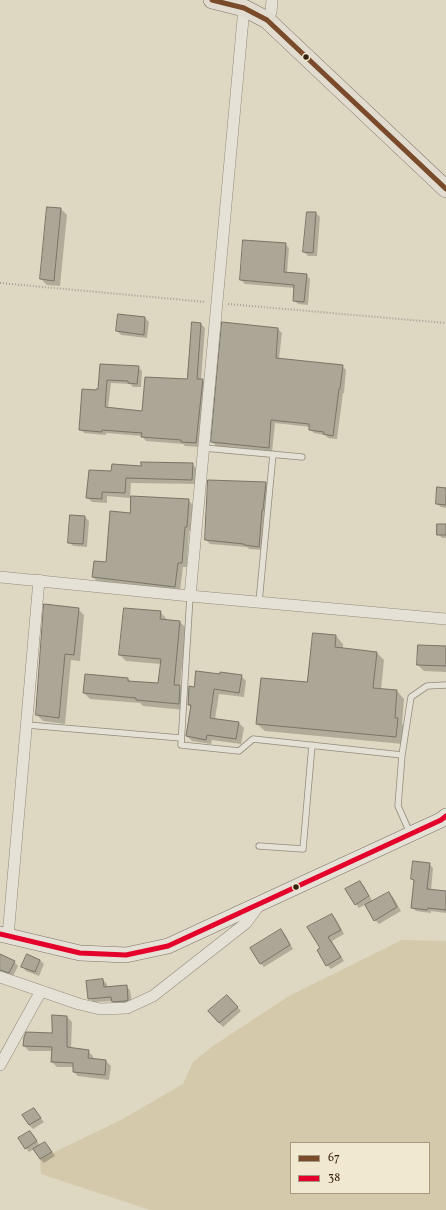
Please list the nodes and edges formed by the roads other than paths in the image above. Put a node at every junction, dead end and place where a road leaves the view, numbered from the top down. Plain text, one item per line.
1 (212, 0) edge
2 (272, 0) edge
3 (244, 8) junction
4 (267, 20) junction
5 (446, 189) edge
6 (204, 448) junction
7 (273, 454) junction
8 (302, 457) dead end
9 (0, 576) edge
10 (39, 580) junction
11 (190, 596) junction
12 (259, 602) junction
13 (446, 619) edge
14 (446, 686) edge
15 (27, 725) junction
16 (181, 738) junction
17 (312, 745) junction
18 (402, 755) junction
19 (446, 816) edge
20 (410, 834) junction
21 (259, 846) dead end
22 (261, 903) junction
23 (4, 935) edge
24 (0, 977) edge
25 (41, 991) junction
26 (0, 1065) edge

1 - 3 main road
2 - 4 street
3 - 4 main road
3 - 6 street
4 - 5 main road
6 - 7 lane
6 - 11 street
7 - 8 lane
7 - 12 lane
9 - 10 street
10 - 11 street
10 - 15 street
11 - 12 street
11 - 16 lane
12 - 13 street
14 - 18 lane
15 - 16 lane
15 - 23 street
16 - 17 lane
17 - 18 lane
17 - 21 lane
18 - 20 lane
19 - 20 street
20 - 22 street
22 - 23 street
22 - 25 street
24 - 25 street
25 - 26 street

